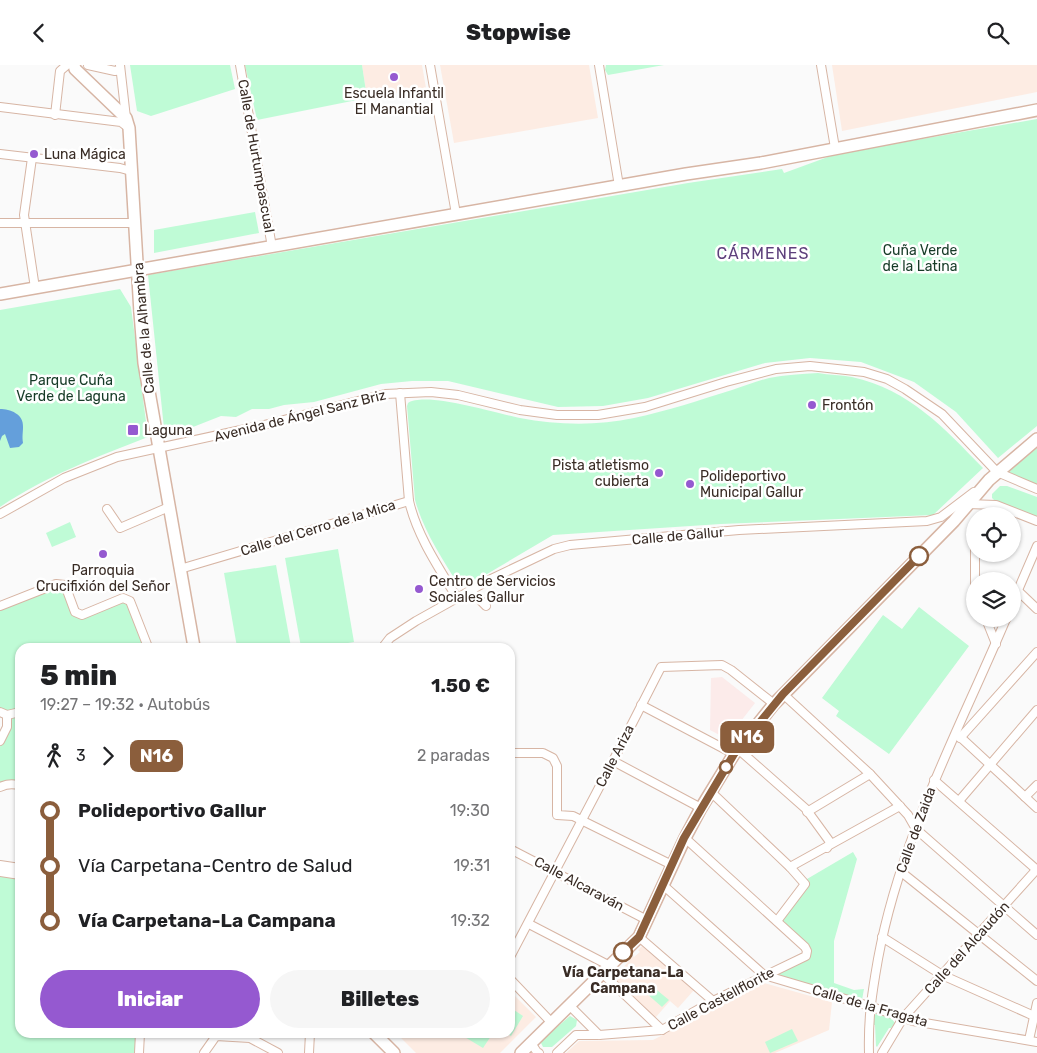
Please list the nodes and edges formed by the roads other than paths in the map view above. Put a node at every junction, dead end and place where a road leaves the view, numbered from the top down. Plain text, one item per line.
1 (67, 65) edge
2 (74, 65) edge
3 (88, 65) edge
4 (240, 65) edge
5 (430, 65) edge
6 (599, 65) edge
7 (821, 65) edge
8 (120, 68) edge
9 (0, 107) edge
10 (1037, 110) edge
11 (56, 115) junction
12 (127, 123) junction
13 (835, 148) junction
14 (0, 154) edge
15 (32, 157) junction
16 (131, 171) junction
17 (619, 186) junction
18 (456, 214) junction
19 (0, 223) edge
20 (24, 223) junction
21 (135, 223) junction
22 (272, 247) junction
23 (138, 270) junction
24 (35, 288) junction
25 (0, 294) edge
26 (400, 393) junction
27 (1037, 439) edge
28 (159, 447) junction
29 (993, 476) junction
30 (1037, 489) edge
31 (409, 501) junction
32 (968, 504) junction
33 (169, 507) junction
34 (107, 509) dead end
35 (0, 514) edge
36 (1037, 521) edge
37 (1037, 546) edge
38 (1033, 564) edge
39 (180, 569) junction
40 (1021, 586) edge
41 (471, 591) junction
42 (1021, 594) edge
43 (457, 599) junction
44 (0, 606) edge
45 (486, 606) dead end
46 (1037, 609) edge
47 (989, 627) edge
48 (1003, 627) edge
49 (146, 643) edge
50 (191, 643) edge
51 (386, 643) edge
52 (996, 643) junction
53 (1037, 652) edge
54 (783, 694) junction
55 (774, 704) junction
56 (640, 705) junction
57 (1037, 710) edge
58 (4, 713) edge
59 (958, 736) junction
60 (0, 741) edge
61 (736, 752) junction
62 (515, 753) edge
63 (613, 761) junction
64 (989, 764) junction
65 (870, 774) junction
66 (934, 780) junction
67 (15, 784) edge
68 (1037, 785) edge
69 (0, 787) edge
70 (711, 792) junction
71 (1025, 797) junction
72 (959, 801) junction
73 (900, 806) junction
74 (1037, 808) edge
75 (701, 809) junction
76 (808, 812) junction
77 (582, 820) junction
78 (916, 829) junction
79 (684, 838) junction
80 (827, 848) junction
81 (515, 852) edge
82 (0, 865) edge
83 (672, 865) junction
84 (15, 867) edge
85 (790, 867) junction
86 (1037, 869) edge
87 (900, 871) junction
88 (0, 872) edge
89 (554, 873) junction
90 (15, 874) edge
91 (663, 885) junction
92 (1004, 906) junction
93 (647, 920) junction
94 (776, 921) junction
95 (529, 924) junction
96 (978, 934) junction
97 (1037, 935) edge
98 (639, 937) junction
99 (882, 937) junction
100 (515, 948) edge
101 (606, 970) junction
102 (764, 975) junction
103 (942, 975) junction
104 (1037, 981) edge
105 (515, 984) edge
106 (713, 1001) junction
107 (1037, 1003) edge
108 (569, 1005) junction
109 (869, 1006) junction
110 (1034, 1016) junction
111 (904, 1018) junction
112 (584, 1020) junction
113 (551, 1022) junction
114 (662, 1030) junction
115 (576, 1035) junction
116 (599, 1035) junction
117 (140, 1038) edge
118 (215, 1038) edge
119 (250, 1038) edge
120 (310, 1038) edge
121 (379, 1038) edge
122 (1033, 1041) edge
123 (531, 1043) junction
124 (139, 1053) edge
125 (204, 1053) edge
126 (278, 1053) edge
127 (309, 1053) edge
128 (394, 1053) edge
129 (521, 1053) edge
130 (539, 1053) edge
131 (557, 1053) edge
132 (869, 1053) edge
133 (882, 1053) edge

1 - 11 street
2 - 12 street
3 - 8 street
4 - 22 street, Calle de Hurtumpascual
5 - 18 street
6 - 17 street
7 - 13 street
8 - 12 street, Calle de la Alhambra
9 - 11 street
10 - 13 street
11 - 12 street
12 - 16 street, Calle de la Alhambra
13 - 17 street
14 - 15 street
15 - 16 street
15 - 20 street
16 - 21 street, Calle de la Alhambra
17 - 18 street
18 - 22 street
19 - 20 street
20 - 21 street
20 - 24 street
21 - 23 street, Calle de la Alhambra
22 - 23 street
23 - 24 street
23 - 28 street, Calle de la Alhambra
24 - 25 street
26 - 28 street, Avenida de Ángel Sanz Briz
26 - 29 street, Avenida de Ángel Sanz Briz
26 - 31 street
27 - 29 street
28 - 33 street, Calle de la Alhambra
28 - 35 street, Avenida de Ángel Sanz Briz
29 - 30 street
29 - 32 street
29 - 41 street, Calle de Gallur
31 - 39 street, Calle del Cerro de la Mica
31 - 43 street, Calle del Cerro de la Mica
32 - 36 street
32 - 54 street
33 - 34 street
33 - 39 street, Calle de la Alhambra
37 - 38 street
38 - 40 street
39 - 50 street, Calle de la Alhambra
41 - 43 street, Calle de Gallur
41 - 45 street
42 - 46 street
43 - 51 street, Calle de Gallur
44 - 49 street
47 - 52 street
48 - 52 street, Calle de Zaida
52 - 59 street, Calle de Zaida
53 - 59 street
54 - 55 street
54 - 65 street
55 - 56 street, Calle Ariza
55 - 61 street
56 - 61 street
56 - 63 street, Calle Ariza
57 - 64 street
58 - 60 street
59 - 64 street
59 - 66 street, Calle de Zaida
61 - 70 street
61 - 76 street
62 - 77 street
63 - 75 street
63 - 77 street, Calle Ariza
64 - 71 street
64 - 72 street
65 - 73 street
65 - 76 street
66 - 72 street
66 - 78 street, Calle de Zaida
67 - 69 street
68 - 71 street
70 - 75 street
70 - 85 street
71 - 74 street
72 - 86 street
73 - 78 street
73 - 80 street
75 - 79 street
76 - 80 street
77 - 83 street
77 - 89 street, Calle Ariza
78 - 87 street, Calle de Zaida
78 - 92 street
79 - 83 street
79 - 94 street
80 - 85 street
81 - 89 street, Calle Alcaraván
82 - 84 street
83 - 91 street
85 - 94 street
86 - 92 street, Calle del Alcaudón
87 - 96 street
87 - 99 street, Calle de Zaida
88 - 90 street
89 - 93 street, Calle Alcaraván
89 - 95 street, Calle Ariza
91 - 93 street
91 - 102 street
92 - 96 street, Calle del Alcaudón
92 - 97 street
93 - 98 street
94 - 102 street, Calle Castellflorite
95 - 100 street, Calle Ariza
95 - 101 street
96 - 103 street, Calle del Alcaudón
96 - 104 street
98 - 101 street
98 - 106 street
99 - 103 street
99 - 109 street, Calle de Zaida
101 - 108 street
101 - 114 street
102 - 106 street, Calle Castellflorite
102 - 109 street, Calle de la Fragata
103 - 110 street
103 - 111 street, Calle del Alcaudón
105 - 113 street
106 - 114 street, Calle Castellflorite
107 - 110 street
108 - 112 street
108 - 113 street
109 - 111 street, Calle de la Fragata
109 - 132 street, Calle de Zaida
110 - 122 street
111 - 122 street, Calle de la Fragata
111 - 133 street, Calle del Alcaudón
112 - 115 street
112 - 116 street
113 - 123 street
114 - 116 street, Calle Castellflorite
115 - 116 street, Calle Castellflorite
115 - 131 street
117 - 124 street
118 - 125 street
119 - 126 street
120 - 127 street
121 - 128 street
123 - 129 street
123 - 130 street

